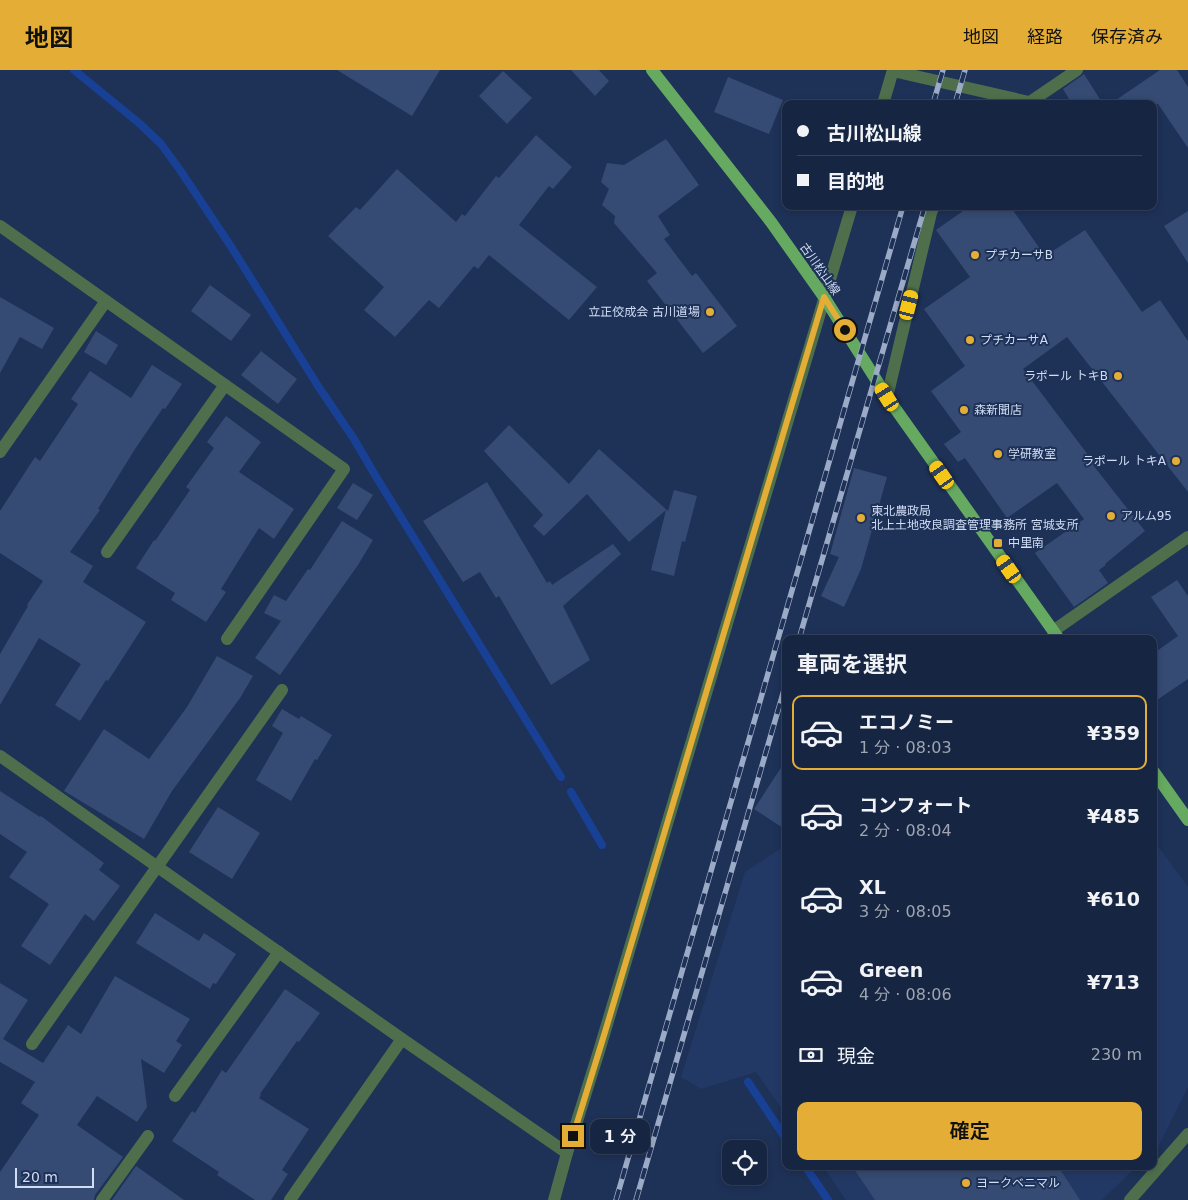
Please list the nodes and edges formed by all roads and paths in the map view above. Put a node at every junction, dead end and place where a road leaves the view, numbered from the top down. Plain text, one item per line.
1 (652, 70) edge
2 (893, 70) edge
3 (1077, 70) edge
4 (884, 100) edge
5 (1016, 100) edge
6 (1032, 100) edge
7 (851, 210) edge
8 (932, 210) edge
9 (0, 226) edge
10 (824, 297) junction
11 (106, 301) junction
12 (225, 385) junction
13 (887, 397) junction
14 (0, 452) edge
15 (1188, 536) edge
16 (107, 552) dead end
17 (1056, 635) edge
18 (227, 639) dead end
19 (282, 690) dead end
20 (0, 756) edge
21 (1157, 776) edge
22 (1188, 820) edge
23 (157, 867) junction
24 (278, 952) junction
25 (402, 1039) junction
26 (32, 1044) dead end
27 (175, 1096) dead end
28 (1188, 1134) edge
29 (148, 1136) dead end
30 (567, 1153) junction
31 (1157, 1169) edge
32 (1156, 1170) edge
33 (102, 1200) edge
34 (290, 1200) edge
35 (554, 1200) edge
36 (1130, 1200) edge

1 - 10 main road, 古川松山線
2 - 4 street
2 - 5 street
3 - 6 street
7 - 10 street
8 - 13 street
9 - 11 street
10 - 13 main road, 古川松山線
10 - 30 street
11 - 12 street
11 - 14 street
12 - 16 street
12 - 18 street
13 - 17 main road, 古川松山線
15 - 17 street
19 - 23 street
20 - 23 street
21 - 22 main road
23 - 24 street
23 - 26 street
24 - 25 street
24 - 27 street
25 - 30 street
25 - 34 street
28 - 31 street
29 - 33 street
30 - 35 street
32 - 36 street

